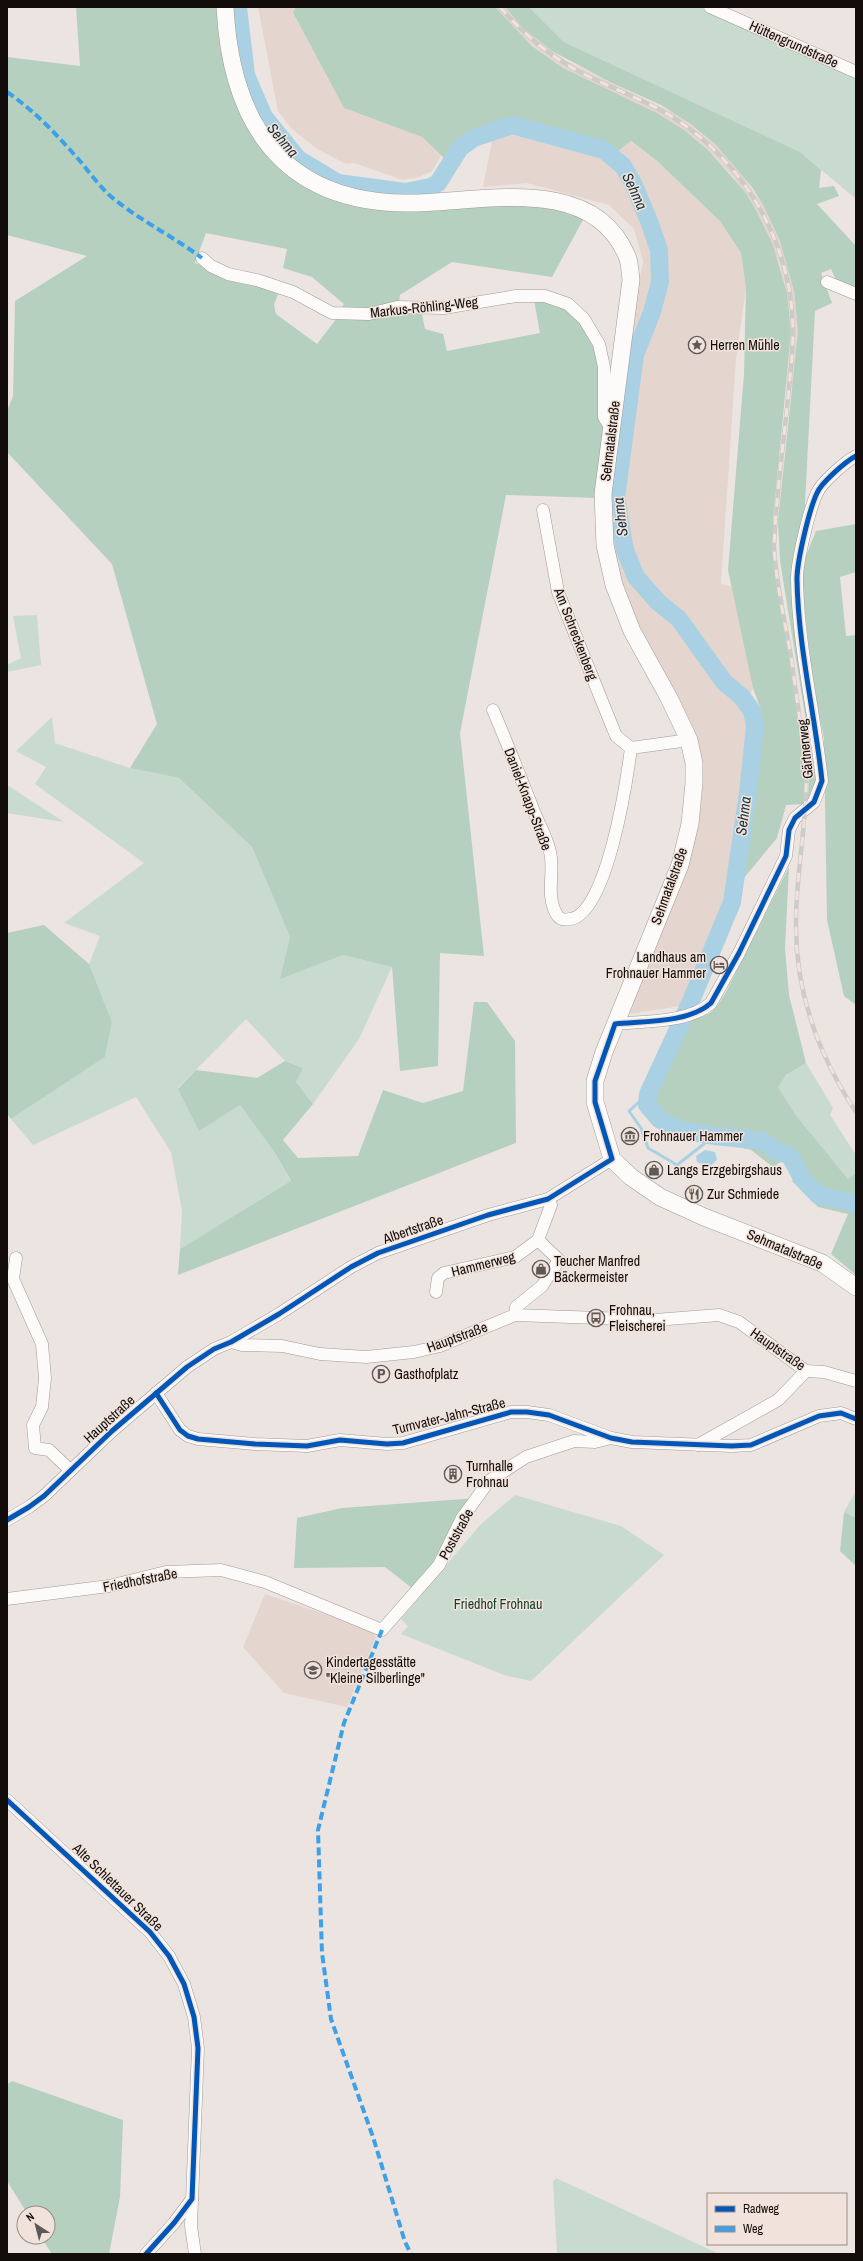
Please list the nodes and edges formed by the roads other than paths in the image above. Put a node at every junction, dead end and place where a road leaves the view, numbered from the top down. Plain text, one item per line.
1 (225, 7) edge
2 (710, 7) edge
3 (856, 72) edge
4 (202, 258) dead end
5 (827, 282) dead end
6 (856, 294) edge
7 (610, 427) junction
8 (856, 456) edge
9 (543, 510) dead end
10 (493, 710) dead end
11 (689, 740) junction
12 (631, 748) junction
13 (615, 1024) junction
14 (612, 1159) junction
15 (548, 1199) junction
16 (538, 1240) junction
17 (16, 1258) dead end
18 (856, 1287) edge
19 (436, 1292) dead end
20 (515, 1315) junction
21 (231, 1342) junction
22 (806, 1371) junction
23 (856, 1381) edge
24 (156, 1393) junction
25 (856, 1419) edge
26 (610, 1438) junction
27 (697, 1446) junction
28 (70, 1470) junction
29 (7, 1520) edge
30 (7, 1599) edge
31 (382, 1630) joint
32 (7, 1800) edge
33 (192, 2199) junction
34 (174, 2223) junction
35 (191, 2226) junction
36 (146, 2254) edge
37 (195, 2254) edge

1 - 7 main road, Sehmatalstraße
2 - 3 street, Hüttengrundstraße
4 - 7 street, Markus-Röhling-Weg
5 - 6 street
7 - 11 main road, Sehmatalstraße
8 - 13 street, Gärtnerweg
9 - 12 street, Am Schreckenberg
10 - 12 street, Daniel-Knapp-Straße
11 - 12 street
11 - 13 main road, Sehmatalstraße
13 - 14 main road, Sehmatalstraße
14 - 15 street, Albertstraße
14 - 18 main road, Sehmatalstraße
15 - 16 street
15 - 21 street, Albertstraße
16 - 19 street, Hammerweg
16 - 20 street
17 - 28 street
20 - 21 street, Hauptstraße
20 - 22 street, Hauptstraße
21 - 24 street, Hauptstraße
22 - 23 street, Hauptstraße
22 - 27 street
24 - 26 street, Turnvater-Jahn-Straße
24 - 28 street, Hauptstraße
25 - 27 street, Turnvater-Jahn-Straße
26 - 27 street, Turnvater-Jahn-Straße
26 - 31 street, Poststraße
28 - 29 street, Hauptstraße
30 - 31 street, Friedhofstraße
32 - 33 street, Alte Schlettauer Straße
33 - 34 street
33 - 35 street, Alte Schlettauer Straße
34 - 35 street
34 - 36 street
35 - 37 street, Alte Schlettauer Straße

